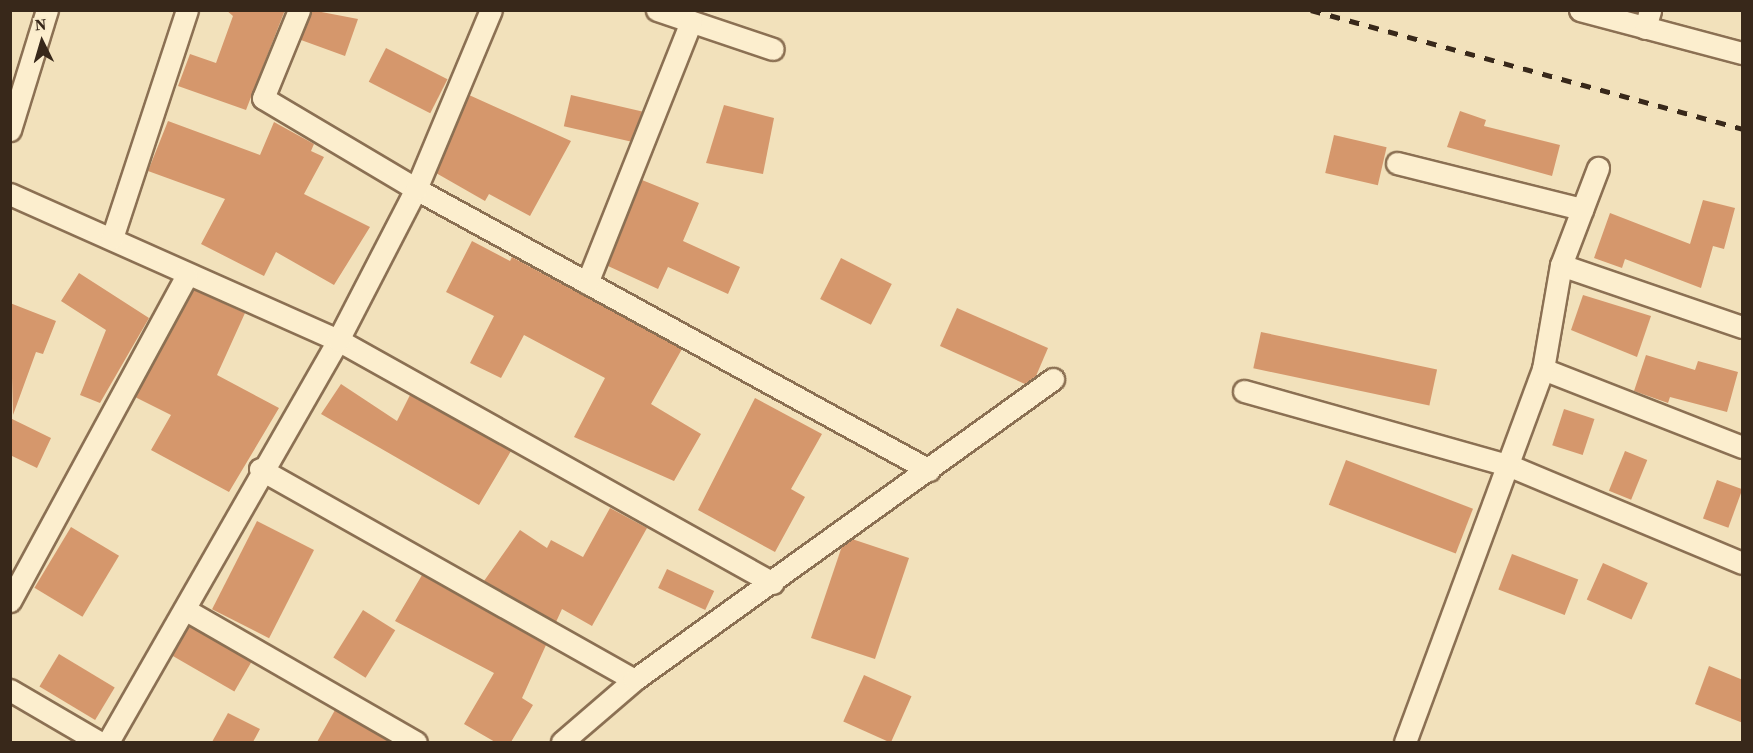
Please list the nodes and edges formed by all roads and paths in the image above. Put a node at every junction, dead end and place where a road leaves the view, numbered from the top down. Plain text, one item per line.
1 (47, 10) edge
2 (187, 10) edge
3 (299, 10) edge
4 (491, 10) edge
5 (657, 10) edge
6 (1580, 10) edge
7 (1648, 19) edge
8 (691, 22) junction
9 (773, 49) dead end
10 (1743, 53) edge
11 (10, 130) edge
12 (1397, 163) dead end
13 (1598, 168) dead end
14 (416, 189) junction
15 (10, 194) edge
16 (1582, 209) junction
17 (112, 238) junction
18 (1561, 265) junction
19 (186, 277) junction
20 (587, 283) junction
21 (1743, 327) edge
22 (338, 340) junction
23 (1543, 369) junction
24 (1053, 379) dead end
25 (1244, 391) dead end
26 (1743, 447) edge
27 (1508, 465) junction
28 (260, 469) junction
29 (929, 470) junction
30 (1743, 563) edge
31 (773, 583) junction
32 (10, 601) edge
33 (186, 610) junction
34 (634, 680) junction
35 (10, 690) edge
36 (99, 742) edge
37 (108, 742) edge
38 (416, 742) edge
39 (562, 742) edge
40 (1405, 742) edge

1 - 11 street
2 - 17 street
3 - 14 street
4 - 14 street
5 - 8 street
6 - 7 street
7 - 10 street
8 - 9 street
8 - 20 street
12 - 16 street
13 - 16 street
14 - 20 street
14 - 22 street
15 - 17 street
16 - 18 street
17 - 19 street
18 - 21 street
18 - 23 street
19 - 22 street
19 - 32 street
20 - 29 street
22 - 28 street
22 - 31 street
23 - 26 street
23 - 27 street
24 - 29 street
25 - 27 street
27 - 30 street
27 - 40 street
28 - 33 street
28 - 34 street
29 - 31 street
31 - 34 street
33 - 37 street
33 - 38 street
34 - 39 street
35 - 36 street

